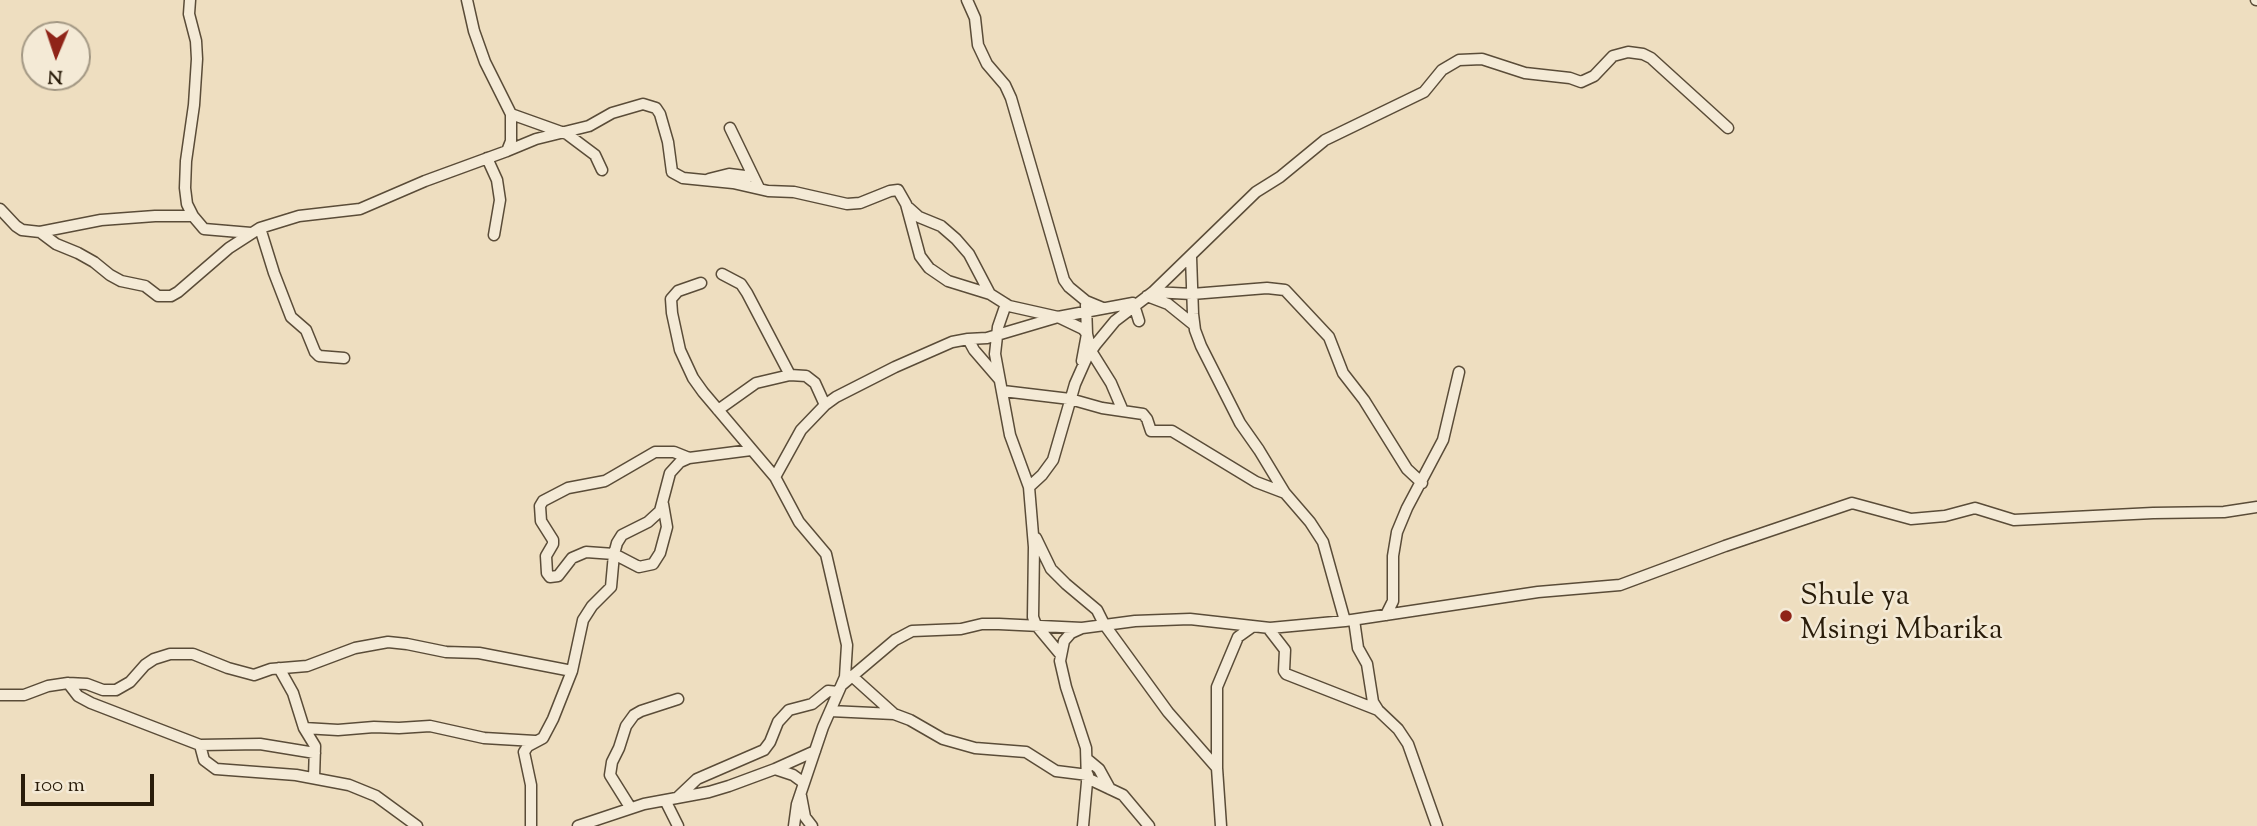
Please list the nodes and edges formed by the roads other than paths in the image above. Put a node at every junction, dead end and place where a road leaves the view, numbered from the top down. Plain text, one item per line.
1 (190, 0) edge
2 (467, 0) edge
3 (967, 0) edge
4 (511, 114) junction
5 (730, 128) dead end
6 (1728, 128) dead end
7 (562, 133) junction
8 (507, 151) junction
9 (487, 158) junction
10 (602, 170) dead end
11 (753, 177) junction
12 (705, 180) junction
13 (759, 188) junction
14 (906, 204) junction
15 (0, 209) edge
16 (193, 216) junction
17 (256, 231) junction
18 (40, 232) junction
19 (494, 235) dead end
20 (1191, 257) junction
21 (722, 274) dead end
22 (701, 283) dead end
23 (990, 294) junction
24 (1192, 294) junction
25 (1143, 299) junction
26 (1006, 304) junction
27 (1086, 306) junction
28 (1058, 317) junction
29 (1139, 321) dead end
30 (1194, 325) junction
31 (1087, 334) junction
32 (996, 335) junction
33 (968, 339) junction
34 (1091, 351) junction
35 (344, 358) dead end
36 (1082, 368) junction
37 (1459, 372) dead end
38 (790, 375) junction
39 (1000, 380) junction
40 (1007, 392) junction
41 (1070, 399) junction
42 (825, 405) junction
43 (718, 410) junction
44 (1124, 411) junction
45 (751, 450) junction
46 (689, 458) junction
47 (775, 477) junction
48 (1422, 483) junction
49 (1029, 487) junction
50 (1285, 493) junction
51 (663, 504) junction
52 (2257, 507) edge
53 (1033, 531) junction
54 (614, 554) junction
55 (1386, 615) junction
56 (1349, 621) junction
57 (1104, 624) junction
58 (1036, 625) junction
59 (1252, 627) junction
60 (1082, 628) junction
61 (1268, 628) junction
62 (1061, 655) junction
63 (279, 668) junction
64 (572, 671) junction
65 (853, 677) junction
66 (68, 683) junction
67 (840, 688) junction
68 (0, 695) edge
69 (678, 699) dead end
70 (1378, 710) junction
71 (830, 711) junction
72 (894, 713) junction
73 (304, 728) junction
74 (510, 740) junction
75 (539, 741) junction
76 (200, 745) junction
77 (815, 751) junction
78 (315, 752) junction
79 (524, 754) junction
80 (1087, 760) junction
81 (1217, 768) junction
82 (775, 769) junction
83 (1088, 776) junction
84 (314, 778) junction
85 (803, 788) junction
86 (1111, 789) junction
87 (678, 797) junction
88 (665, 800) junction
89 (630, 807) junction
90 (791, 824) edge
91 (417, 826) edge
92 (531, 826) edge
93 (578, 826) edge
94 (678, 826) edge
95 (812, 826) edge
96 (1083, 826) edge
97 (1149, 826) edge
98 (1221, 826) edge
99 (1437, 826) edge

1 - 16 street
2 - 4 street
3 - 27 street
4 - 7 street
4 - 8 street
5 - 11 street
6 - 20 street
7 - 8 street
7 - 10 street
7 - 12 street
8 - 9 street
9 - 17 street
9 - 19 street
11 - 12 street
11 - 13 street
12 - 13 street
13 - 14 street
14 - 23 street
14 - 23 street
15 - 18 street
16 - 17 street
16 - 18 street
17 - 18 street
17 - 35 street
20 - 24 street
20 - 25 street
21 - 38 street
22 - 43 street
23 - 26 street
24 - 25 street
24 - 30 street
24 - 48 street
25 - 27 street
25 - 29 street
25 - 30 street
25 - 34 street
26 - 28 street
26 - 32 street
27 - 28 street
27 - 31 street
28 - 31 street
28 - 32 street
30 - 50 street
31 - 34 street
31 - 36 street
32 - 33 street
32 - 39 street
33 - 39 street
33 - 42 street
34 - 36 street
34 - 44 street
36 - 41 street
37 - 48 street
38 - 42 street
38 - 43 street
39 - 40 street
40 - 41 street
40 - 49 street
41 - 44 street
41 - 49 street
42 - 47 street
43 - 45 street
44 - 50 street
45 - 46 street
45 - 47 street
46 - 51 street
46 - 54 street
47 - 67 street
48 - 55 street
49 - 53 street
50 - 56 street
51 - 54 street
51 - 54 street
52 - 55 street
53 - 57 street
53 - 58 street
54 - 64 street
55 - 56 street
56 - 61 street
56 - 70 street
57 - 59 street
57 - 60 street
57 - 81 street
58 - 60 street
58 - 62 street
58 - 65 street
59 - 61 street
59 - 81 street
60 - 62 street
61 - 70 street
62 - 80 street
63 - 64 street
63 - 66 street
63 - 73 street
64 - 75 street
65 - 67 street
65 - 72 street
66 - 68 street
66 - 76 street
67 - 71 street
67 - 87 street
69 - 89 street
70 - 99 street
71 - 72 street
71 - 77 street
72 - 83 street
73 - 74 street
73 - 78 street
74 - 75 street
74 - 79 street
75 - 79 street
76 - 78 street
76 - 84 street
77 - 82 street
77 - 85 street
78 - 84 street
79 - 92 street
80 - 83 street
80 - 86 street
81 - 98 street
82 - 85 street
82 - 87 street
83 - 86 street
83 - 96 street
84 - 91 street
85 - 90 street
85 - 95 street
86 - 97 street
87 - 88 street
88 - 89 street
88 - 94 street
89 - 93 street

